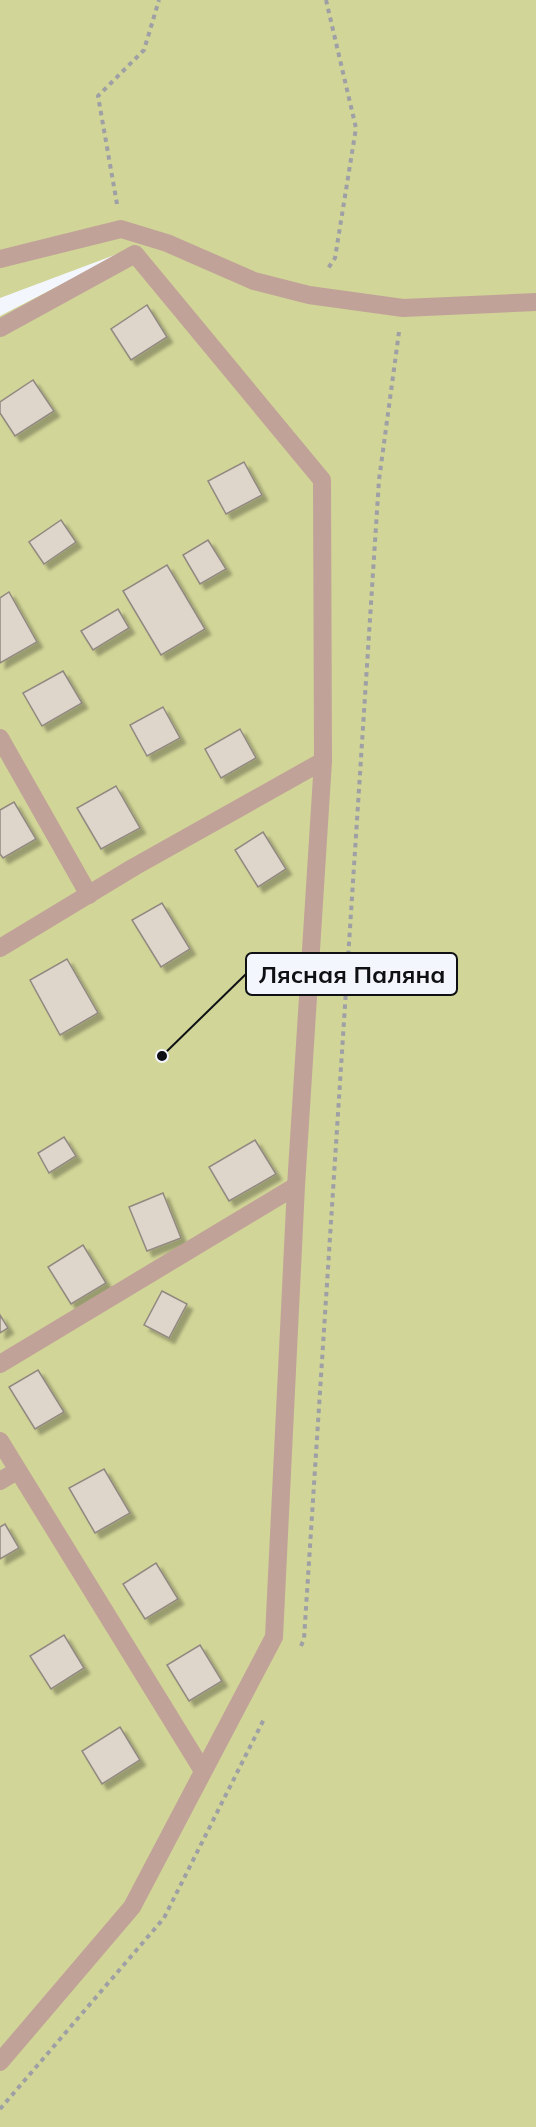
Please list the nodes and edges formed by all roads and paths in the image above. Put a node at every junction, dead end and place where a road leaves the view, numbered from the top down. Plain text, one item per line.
1 (159, 0) edge
2 (326, 0) edge
3 (121, 229) junction
4 (0, 259) edge
5 (309, 295) junction
6 (536, 302) edge
7 (0, 328) edge
8 (0, 738) edge
9 (323, 761) junction
10 (88, 895) junction
11 (0, 948) edge
12 (296, 1186) junction
13 (0, 1364) edge
14 (0, 1441) edge
15 (17, 1471) junction
16 (0, 1481) edge
17 (203, 1771) junction
18 (0, 2062) edge

1 - 3 path
2 - 5 path
3 - 4 street
3 - 5 street
5 - 6 street
7 - 9 street
8 - 10 street
9 - 10 street
9 - 12 street
10 - 11 street
12 - 13 street
12 - 17 street
14 - 15 street
15 - 16 street
15 - 17 street
17 - 18 street

